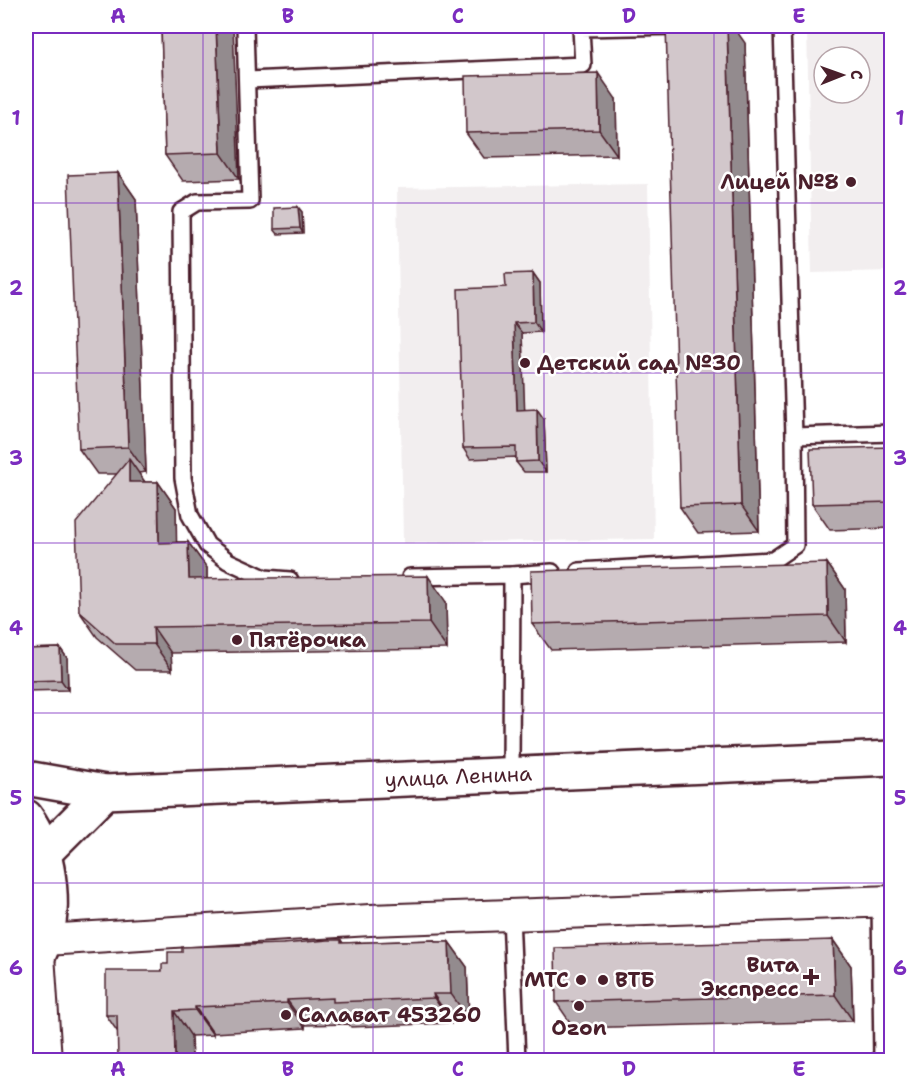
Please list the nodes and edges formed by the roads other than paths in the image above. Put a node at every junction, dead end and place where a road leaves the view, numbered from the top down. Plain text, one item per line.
1 (245, 26) edge
2 (696, 26) edge
3 (782, 26) edge
4 (248, 80) junction
5 (891, 433) edge
6 (794, 436) junction
7 (512, 575) junction
8 (397, 578) edge
9 (305, 580) edge
10 (891, 758) edge
11 (512, 773) junction
12 (26, 778) edge
13 (105, 792) junction
14 (26, 817) edge
15 (43, 854) junction
16 (886, 902) edge
17 (511, 915) junction
18 (37, 958) edge
19 (46, 1060) edge
20 (517, 1060) edge
21 (882, 1060) edge

1 - 4 lane
2 - 4 lane
3 - 6 lane
4 - 9 lane
5 - 6 lane
6 - 7 lane
7 - 8 lane
7 - 11 lane
10 - 11 street, улица Ленина
11 - 13 street, улица Ленина
12 - 13 street, улица Ленина
13 - 15 street
14 - 15 street
15 - 18 street
16 - 17 street
16 - 21 lane
17 - 18 street
17 - 20 lane
18 - 19 street

